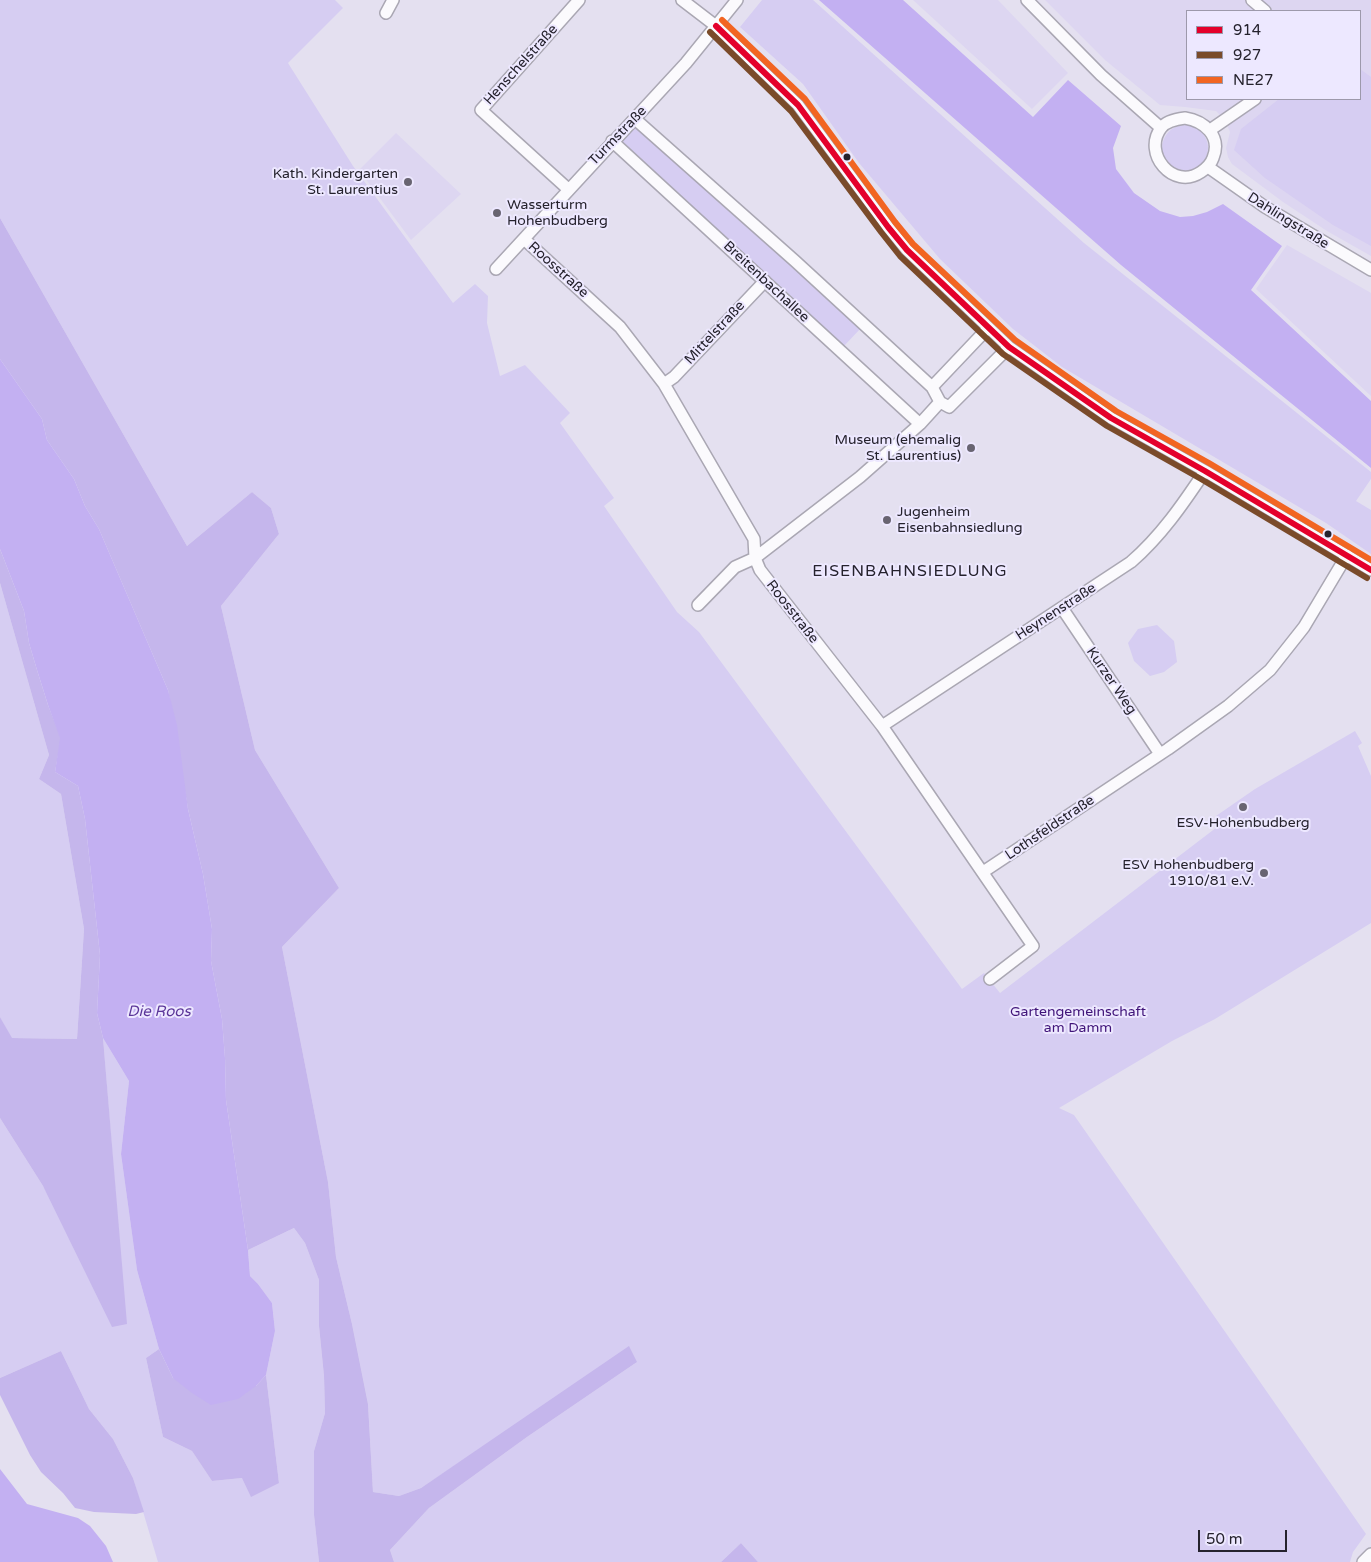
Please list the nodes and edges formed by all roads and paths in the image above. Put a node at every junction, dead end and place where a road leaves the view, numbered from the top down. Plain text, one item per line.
1 (393, 0) edge
2 (579, 0) edge
3 (682, 0) edge
4 (737, 0) edge
5 (1027, 0) edge
6 (1252, 0) edge
7 (1264, 10) edge
8 (386, 13) dead end
9 (716, 26) junction
10 (1254, 100) edge
11 (635, 119) junction
12 (1161, 128) junction
13 (1210, 130) junction
14 (612, 141) junction
15 (1208, 167) junction
16 (568, 189) junction
17 (524, 239) junction
18 (496, 269) dead end
19 (1371, 270) edge
20 (765, 281) junction
21 (988, 328) junction
22 (1009, 347) junction
23 (664, 384) junction
24 (932, 387) junction
25 (944, 404) junction
26 (920, 424) junction
27 (1206, 472) junction
28 (1347, 555) junction
29 (755, 558) junction
30 (1371, 570) edge
31 (698, 605) dead end
32 (1062, 608) junction
33 (882, 726) junction
34 (1160, 754) junction
35 (983, 872) junction
36 (990, 979) dead end
37 (1371, 1554) edge
38 (1363, 1562) edge

1 - 8 street
2 - 16 street, Henschelstraße
3 - 9 street
4 - 9 street, Turmstraße
5 - 12 street
6 - 7 street
9 - 11 street, Turmstraße
9 - 21 street
10 - 13 street
11 - 14 street, Turmstraße
11 - 24 street
12 - 13 street
12 - 15 street
13 - 15 street
14 - 16 street, Turmstraße
14 - 20 street, Breitenbachallee
15 - 19 street, Dahlingstraße
16 - 17 street, Turmstraße
17 - 18 street, Turmstraße
17 - 23 street, Roosstraße
20 - 23 street, Mittelstraße
20 - 26 street, Breitenbachallee
21 - 22 street
21 - 24 street
22 - 25 street
22 - 27 street
23 - 29 street, Roosstraße
24 - 25 street
25 - 26 street
26 - 29 street
27 - 28 street
27 - 32 street, Heynenstraße
28 - 30 street
28 - 34 street, Lothsfeldstraße
29 - 31 street
29 - 33 street, Roosstraße
32 - 33 street, Heynenstraße
32 - 34 street, Kurzer Weg
33 - 35 street, Roosstraße
34 - 35 street, Lothsfeldstraße
35 - 36 street, Roosstraße
37 - 38 street

